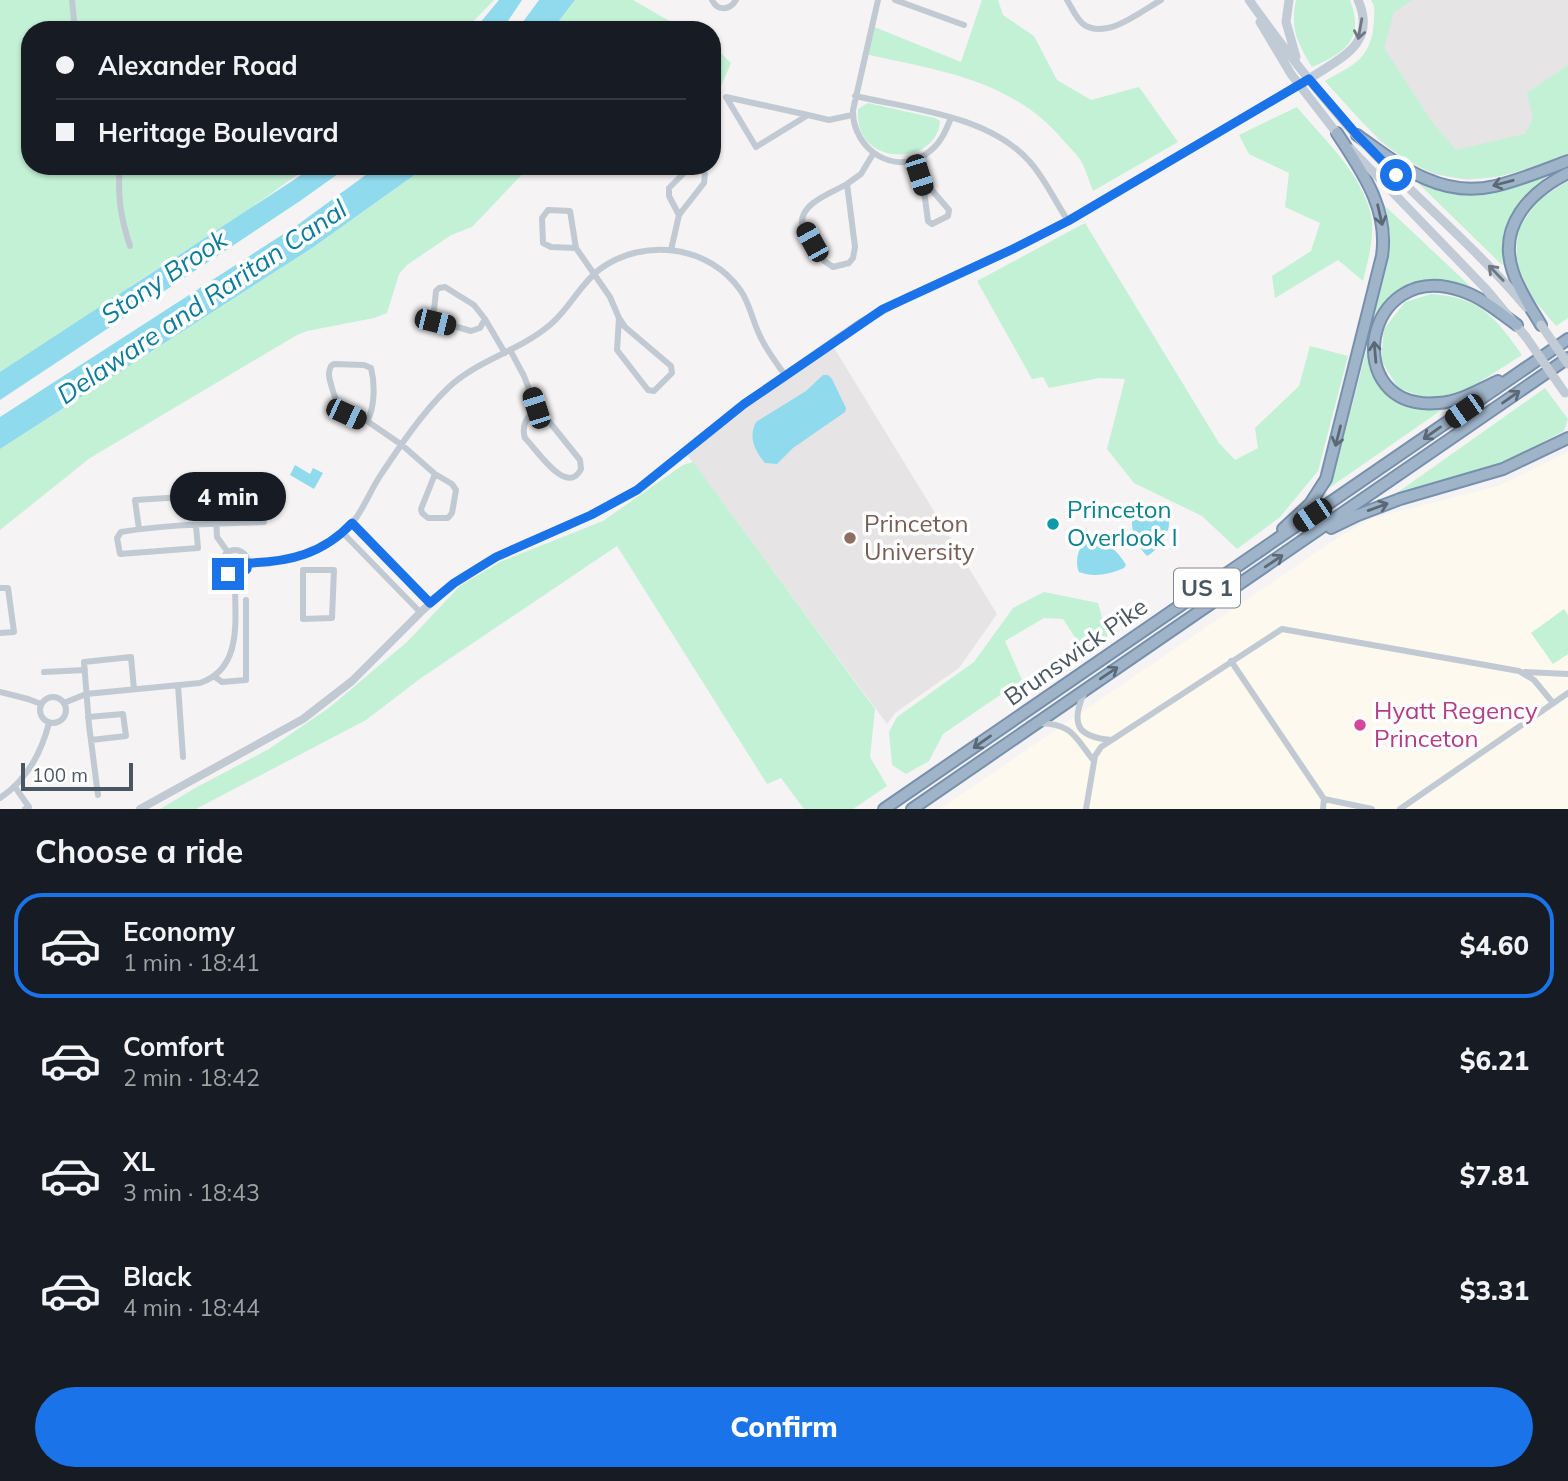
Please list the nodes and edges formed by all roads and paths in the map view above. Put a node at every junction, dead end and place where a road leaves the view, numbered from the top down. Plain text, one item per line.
1 (72, 0) edge
2 (712, 0) edge
3 (736, 0) edge
4 (878, 0) edge
5 (895, 0) edge
6 (1067, 0) edge
7 (1161, 0) edge
8 (1289, 0) edge
9 (1358, 0) edge
10 (1250, 1) edge
11 (74, 21) edge
12 (964, 25) dead end
13 (1299, 66) junction
14 (1309, 79) junction
15 (1299, 86) junction
16 (855, 96) junction
17 (808, 115) junction
18 (852, 115) junction
19 (951, 118) junction
20 (1336, 133) junction
21 (1357, 135) junction
22 (873, 154) junction
23 (914, 160) junction
24 (1568, 161) edge
25 (1568, 173) edge
26 (119, 175) edge
27 (683, 175) edge
28 (705, 175) edge
29 (919, 175) junction
30 (847, 184) junction
31 (679, 215) junction
32 (1068, 221) junction
33 (130, 246) dead end
34 (576, 248) junction
35 (671, 250) junction
36 (595, 273) junction
37 (485, 318) junction
38 (619, 318) junction
39 (1517, 325) junction
40 (1541, 325) junction
41 (1568, 339) edge
42 (507, 351) junction
43 (1568, 358) edge
44 (1568, 365) edge
45 (1529, 366) junction
46 (785, 375) junction
47 (1566, 396) edge
48 (536, 408) junction
49 (367, 421) junction
50 (1568, 438) edge
51 (402, 445) junction
52 (435, 474) junction
53 (264, 522) dead end
54 (352, 523) junction
55 (217, 524) junction
56 (197, 526) junction
57 (139, 529) junction
58 (343, 533) junction
59 (1294, 547) junction
60 (227, 551) junction
61 (299, 558) junction
62 (1248, 560) junction
63 (248, 563) junction
64 (303, 570) junction
65 (235, 576) junction
66 (0, 588) edge
67 (246, 600) dead end
68 (430, 603) junction
69 (420, 612) junction
70 (0, 633) edge
71 (1231, 661) junction
72 (85, 670) junction
73 (1519, 671) junction
74 (44, 672) dead end
75 (1568, 674) edge
76 (215, 677) junction
77 (178, 685) junction
78 (134, 689) junction
79 (1086, 689) junction
80 (0, 692) edge
81 (1568, 693) edge
82 (86, 694) junction
83 (64, 703) junction
84 (1553, 703) junction
85 (41, 705) junction
86 (88, 717) junction
87 (48, 723) junction
88 (1037, 723) junction
89 (91, 740) junction
90 (1111, 740) junction
91 (183, 757) dead end
92 (1094, 761) junction
93 (15, 787) junction
94 (98, 795) dead end
95 (0, 799) edge
96 (1324, 799) junction
97 (25, 809) edge
98 (140, 809) edge
99 (884, 809) edge
100 (912, 809) edge
101 (1086, 809) edge
102 (1322, 809) edge
103 (1372, 809) edge
104 (1400, 809) edge

1 - 11 street
2 - 3 street
4 - 16 street
5 - 12 street
6 - 7 street
8 - 13 main road
9 -> 14 main road
10 - 13 main road
10 - 15 main road
13 - 14 main road
14 - 15 street
14 - 21 main road
15 - 20 main road
15 - 32 street
16 - 18 street
16 - 19 street
17 - 17 street
17 - 18 street
18 - 22 street
19 - 23 street
19 - 32 street
20 - 39 main road
20 -> 62 highway
24 -> 21 highway
40 -> 21 main road
22 - 23 street
22 - 30 street
23 - 29 street
25 - 40 highway
26 - 33 street
27 - 31 street
28 - 31 street
29 - 29 street
30 - 30 street
31 - 35 street
32 - 46 street
34 - 34 street
34 - 36 street
35 - 36 street
35 - 46 street
36 - 38 street
36 - 42 street
37 - 37 street
37 - 42 street
38 - 38 street
45 -> 39 highway
39 - 47 main road, bridge
40 - 44 main road, bridge
41 - 45 highway, Brunswick Pike / US 1
42 - 48 street
42 - 51 street
59 -> 43 highway, Brunswick Pike / US 1
45 -> 62 highway, Brunswick Pike / US 1
46 - 68 street
48 - 48 street
49 - 49 street
49 - 51 street
59 -> 50 highway
51 - 52 street
51 - 54 street
52 - 52 street
53 - 55 street
54 - 58 street
54 - 68 street
55 - 56 street
55 - 57 street
55 - 60 street
56 - 57 street
56 - 57 street
58 - 61 street
58 - 69 street
79 -> 59 highway, Brunswick Pike / US 1
60 - 63 street
60 - 65 street
61 - 63 street
61 - 64 street
62 -> 99 highway, Brunswick Pike / US 1
63 - 65 street
64 - 64 street
65 - 76 street
66 - 70 street
67 - 76 street
68 - 69 street
69 - 98 street
71 - 73 street
71 - 90 street
71 - 96 street
72 - 74 street
72 - 78 street
72 - 82 street
73 - 75 street
73 - 84 street
76 - 77 street
77 - 78 street
77 - 91 street
78 - 82 street
79 - 88 highway, Brunswick Pike / US 1
79 - 90 street
80 - 85 street
81 - 84 street
82 - 83 street
82 - 86 street
83 - 85 street
83 - 87 street
84 - 104 street
85 - 87 street
86 - 89 street
86 - 89 street
87 - 93 street
88 - 92 street
88 - 100 highway, Brunswick Pike / US 1
89 - 94 street
90 - 92 street
92 - 101 street
93 - 95 street
93 - 97 street
96 - 102 street
96 - 103 street

